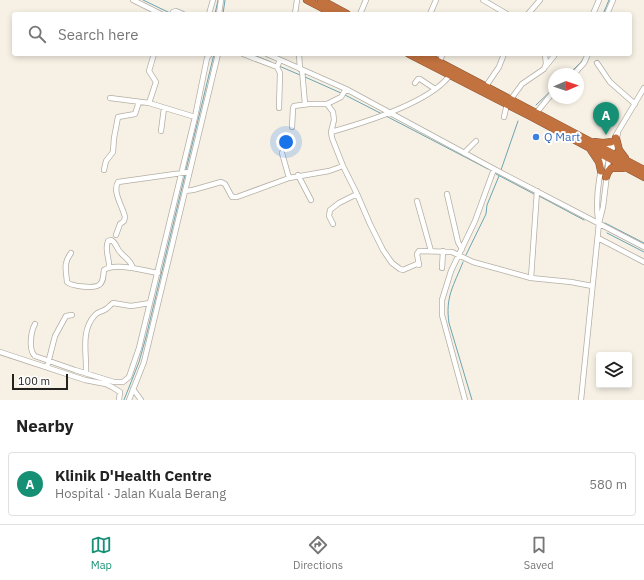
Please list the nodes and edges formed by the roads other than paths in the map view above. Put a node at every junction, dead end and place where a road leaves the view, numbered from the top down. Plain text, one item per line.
1 (133, 0) edge
2 (213, 0) edge
3 (222, 0) edge
4 (297, 0) edge
5 (307, 0) edge
6 (321, 0) edge
7 (366, 0) edge
8 (436, 0) edge
9 (482, 0) edge
10 (540, 0) edge
11 (599, 0) edge
12 (613, 0) edge
13 (496, 8) junction
14 (157, 12) edge
15 (210, 12) edge
16 (219, 12) edge
17 (296, 12) edge
18 (330, 12) edge
19 (343, 12) edge
20 (361, 12) edge
21 (431, 12) edge
22 (494, 12) edge
23 (503, 12) edge
24 (530, 12) edge
25 (594, 12) edge
26 (608, 12) edge
27 (153, 56) edge
28 (208, 56) edge
29 (218, 56) edge
30 (250, 56) edge
31 (269, 56) edge
32 (299, 56) edge
33 (414, 56) edge
34 (428, 56) edge
35 (442, 56) edge
36 (503, 56) edge
37 (544, 56) edge
38 (554, 56) dead end
39 (587, 56) edge
40 (439, 62) junction
41 (598, 63) dead end
42 (278, 64) junction
43 (546, 66) junction
44 (580, 68) edge
45 (302, 72) junction
46 (450, 75) junction
47 (416, 83) dead end
48 (486, 86) junction
49 (644, 88) edge
50 (435, 89) junction
51 (345, 90) junction
52 (110, 98) dead end
53 (548, 98) edge
54 (139, 102) junction
55 (509, 102) junction
56 (149, 104) junction
57 (305, 104) junction
58 (327, 104) junction
59 (635, 104) junction
60 (164, 108) junction
61 (280, 108) dead end
62 (537, 112) junction
63 (390, 113) junction
64 (504, 117) dead end
65 (195, 118) junction
66 (292, 127) dead end
67 (160, 130) dead end
68 (331, 132) junction
69 (615, 138) junction
70 (589, 140) junction
71 (476, 141) dead end
72 (590, 148) junction
73 (464, 153) junction
74 (282, 154) dead end
75 (607, 154) junction
76 (628, 165) junction
77 (343, 166) junction
78 (494, 169) junction
79 (104, 170) dead end
80 (644, 170) edge
81 (600, 171) junction
82 (189, 172) junction
83 (181, 173) junction
84 (298, 175) junction
85 (606, 177) junction
86 (644, 177) edge
87 (289, 178) junction
88 (185, 191) junction
89 (537, 191) junction
90 (357, 194) junction
91 (447, 194) dead end
92 (311, 200) dead end
93 (417, 201) dead end
94 (599, 223) junction
95 (334, 224) dead end
96 (116, 235) dead end
97 (598, 238) junction
98 (644, 247) edge
99 (462, 249) junction
100 (431, 251) junction
101 (443, 251) junction
102 (71, 253) dead end
103 (459, 254) junction
104 (644, 262) edge
105 (109, 268) junction
106 (133, 268) junction
107 (442, 268) dead end
108 (161, 272) junction
109 (531, 278) junction
110 (592, 286) junction
111 (150, 303) junction
112 (72, 315) dead end
113 (35, 324) dead end
114 (0, 352) edge
115 (48, 364) junction
116 (86, 374) junction
117 (113, 384) junction
118 (134, 389) junction
119 (121, 399) edge
120 (129, 400) edge
121 (142, 400) edge
122 (465, 400) edge
123 (581, 400) edge

1 - 14 street
2 - 15 street
3 - 16 street
4 - 17 street
5 - 18 highway
6 - 19 highway
7 - 20 street
8 - 21 street
9 - 13 street
10 - 24 street
11 - 25 street
12 - 26 street
13 - 22 street
13 - 23 street
27 - 56 street
28 - 65 street
29 - 82 street
30 - 42 street
31 - 42 street
32 - 45 street
33 - 46 highway
34 - 40 highway
35 - 40 street
36 - 48 street
37 - 43 street
38 - 43 street
39 - 44 street
40 - 48 highway
41 - 59 street
42 - 45 street
42 - 61 street
43 - 55 street
45 - 51 street
45 - 57 street
46 - 50 street
46 - 55 highway
47 - 50 street
48 - 55 highway
49 - 59 street
50 - 63 street
51 - 58 street
51 - 63 street
52 - 54 street
53 - 62 street
54 - 56 street
54 - 79 street
55 - 62 highway
55 - 64 street
55 - 72 highway
56 - 60 street
57 - 58 street
57 - 66 street
58 - 68 street
59 - 69 street
60 - 65 street
60 - 67 street
62 - 70 highway
63 - 68 street
63 - 73 street
65 - 83 street
68 - 77 street
69 - 70 highway
69 - 75 street
69 - 76 highway
70 - 75 highway
71 - 73 street
72 - 75 highway
72 - 81 highway
73 - 78 street
74 - 87 street
75 - 76 highway
75 - 81 street
75 - 85 street
76 - 80 highway
76 - 85 highway
76 - 86 highway
77 - 84 street
77 - 90 street
78 - 89 street
78 - 99 street
81 - 94 street
82 - 83 street
82 - 88 street
83 - 96 street
83 - 108 street
84 - 87 street
84 - 92 street
85 - 94 street
87 - 88 street
88 - 108 street
89 - 94 street
89 - 109 street
90 - 95 street
90 - 100 street
91 - 99 street
93 - 100 street
94 - 97 street
94 - 98 street
97 - 104 street
97 - 110 street
99 - 103 street
100 - 101 street
101 - 103 street
101 - 107 street
102 - 105 street
103 - 109 street
103 - 122 street
105 - 106 street
105 - 106 street
106 - 108 street
108 - 111 street
108 - 118 street
109 - 110 street
110 - 123 street
111 - 116 street
111 - 117 street
112 - 115 street
113 - 115 street
114 - 115 street
115 - 116 street
115 - 117 street
116 - 117 street
117 - 119 street
118 - 120 street
118 - 121 street

